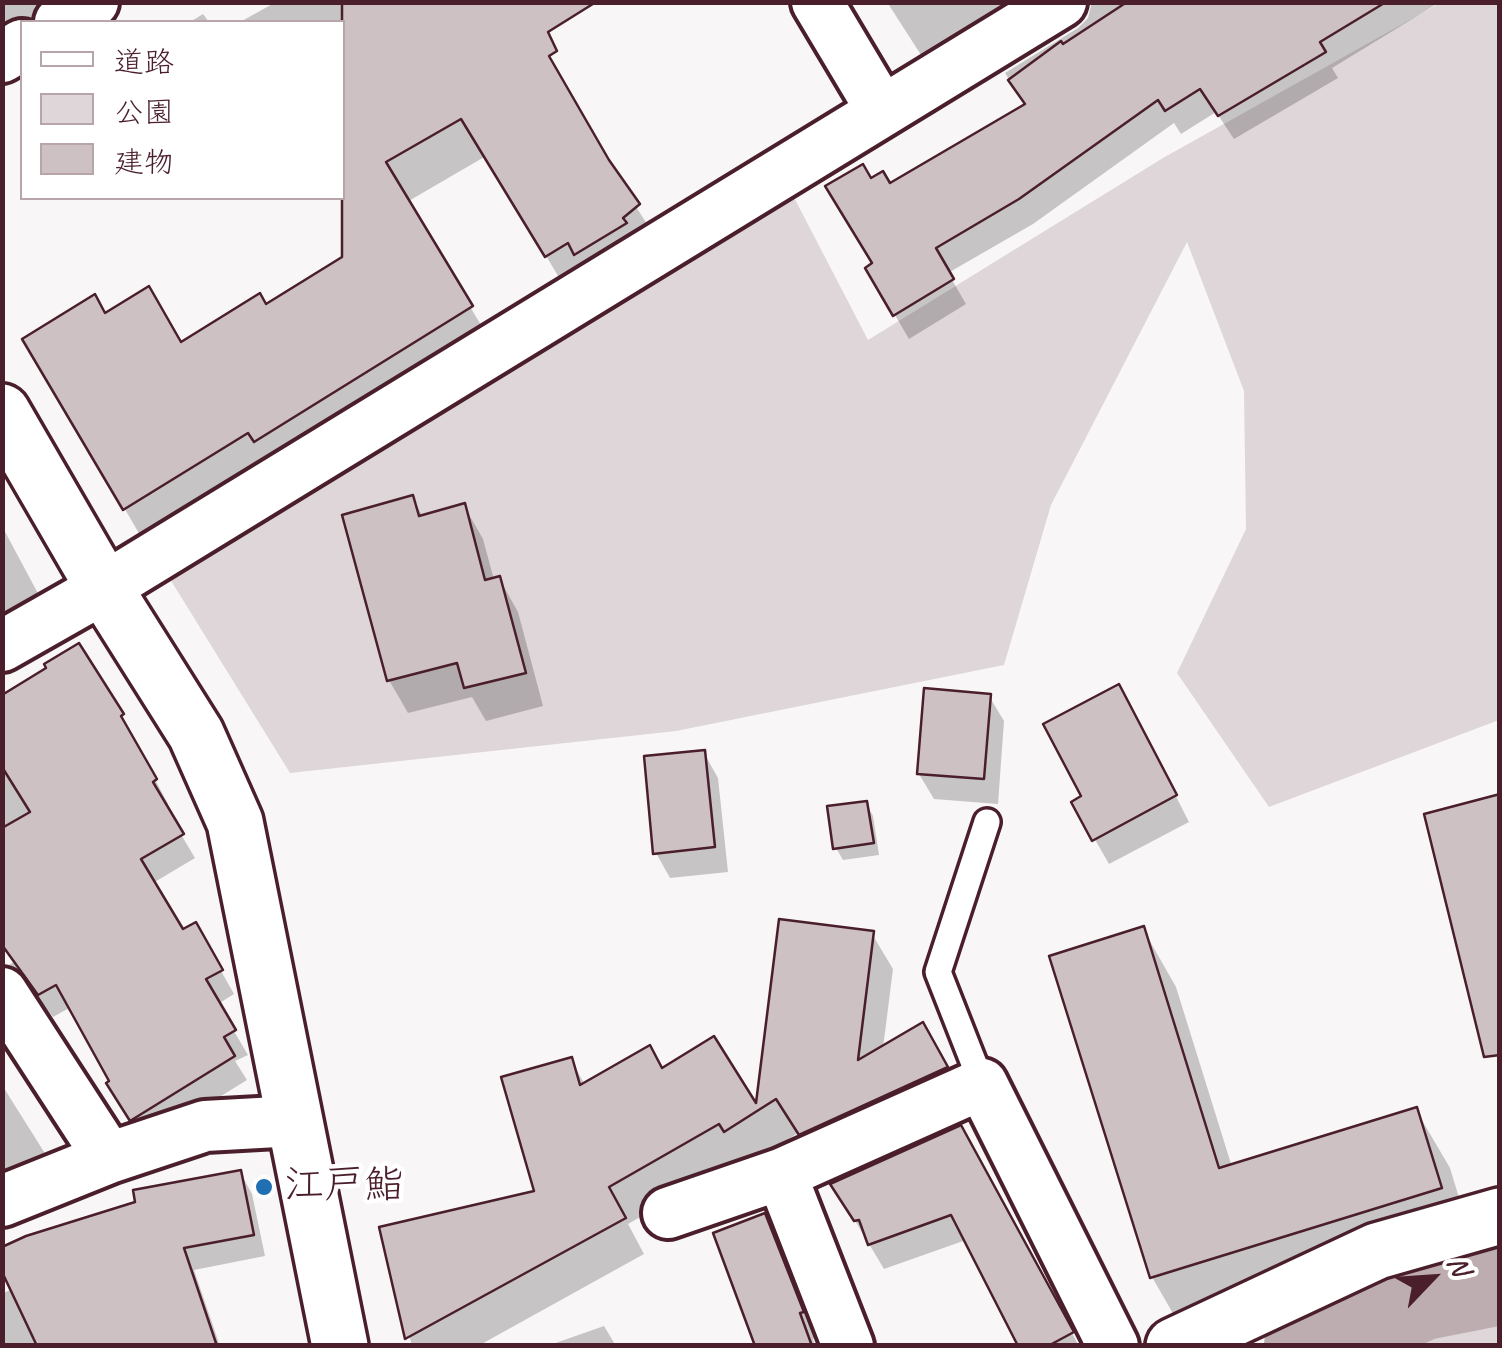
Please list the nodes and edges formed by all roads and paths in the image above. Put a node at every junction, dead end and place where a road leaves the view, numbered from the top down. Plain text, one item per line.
1 (93, 2) edge
2 (817, 2) edge
3 (1061, 2) edge
4 (63, 20) edge
5 (882, 111) junction
6 (2, 412) edge
7 (104, 588) junction
8 (2, 646) edge
9 (987, 822) dead end
10 (2, 993) edge
11 (982, 1084) junction
12 (295, 1121) junction
13 (109, 1158) junction
14 (781, 1174) junction
15 (2, 1201) edge
16 (668, 1213) dead end
17 (1500, 1216) edge
18 (340, 1346) edge
19 (848, 1346) edge
20 (1113, 1346) edge
21 (1174, 1346) edge

1 - 4 street
2 - 5 street
3 - 5 street
5 - 7 street
6 - 7 street
7 - 8 street
7 - 12 street
9 - 11 lane
10 - 13 street
11 - 14 street
11 - 20 street
12 - 13 street
12 - 18 street
13 - 15 street
14 - 16 street
14 - 19 street
17 - 21 street

